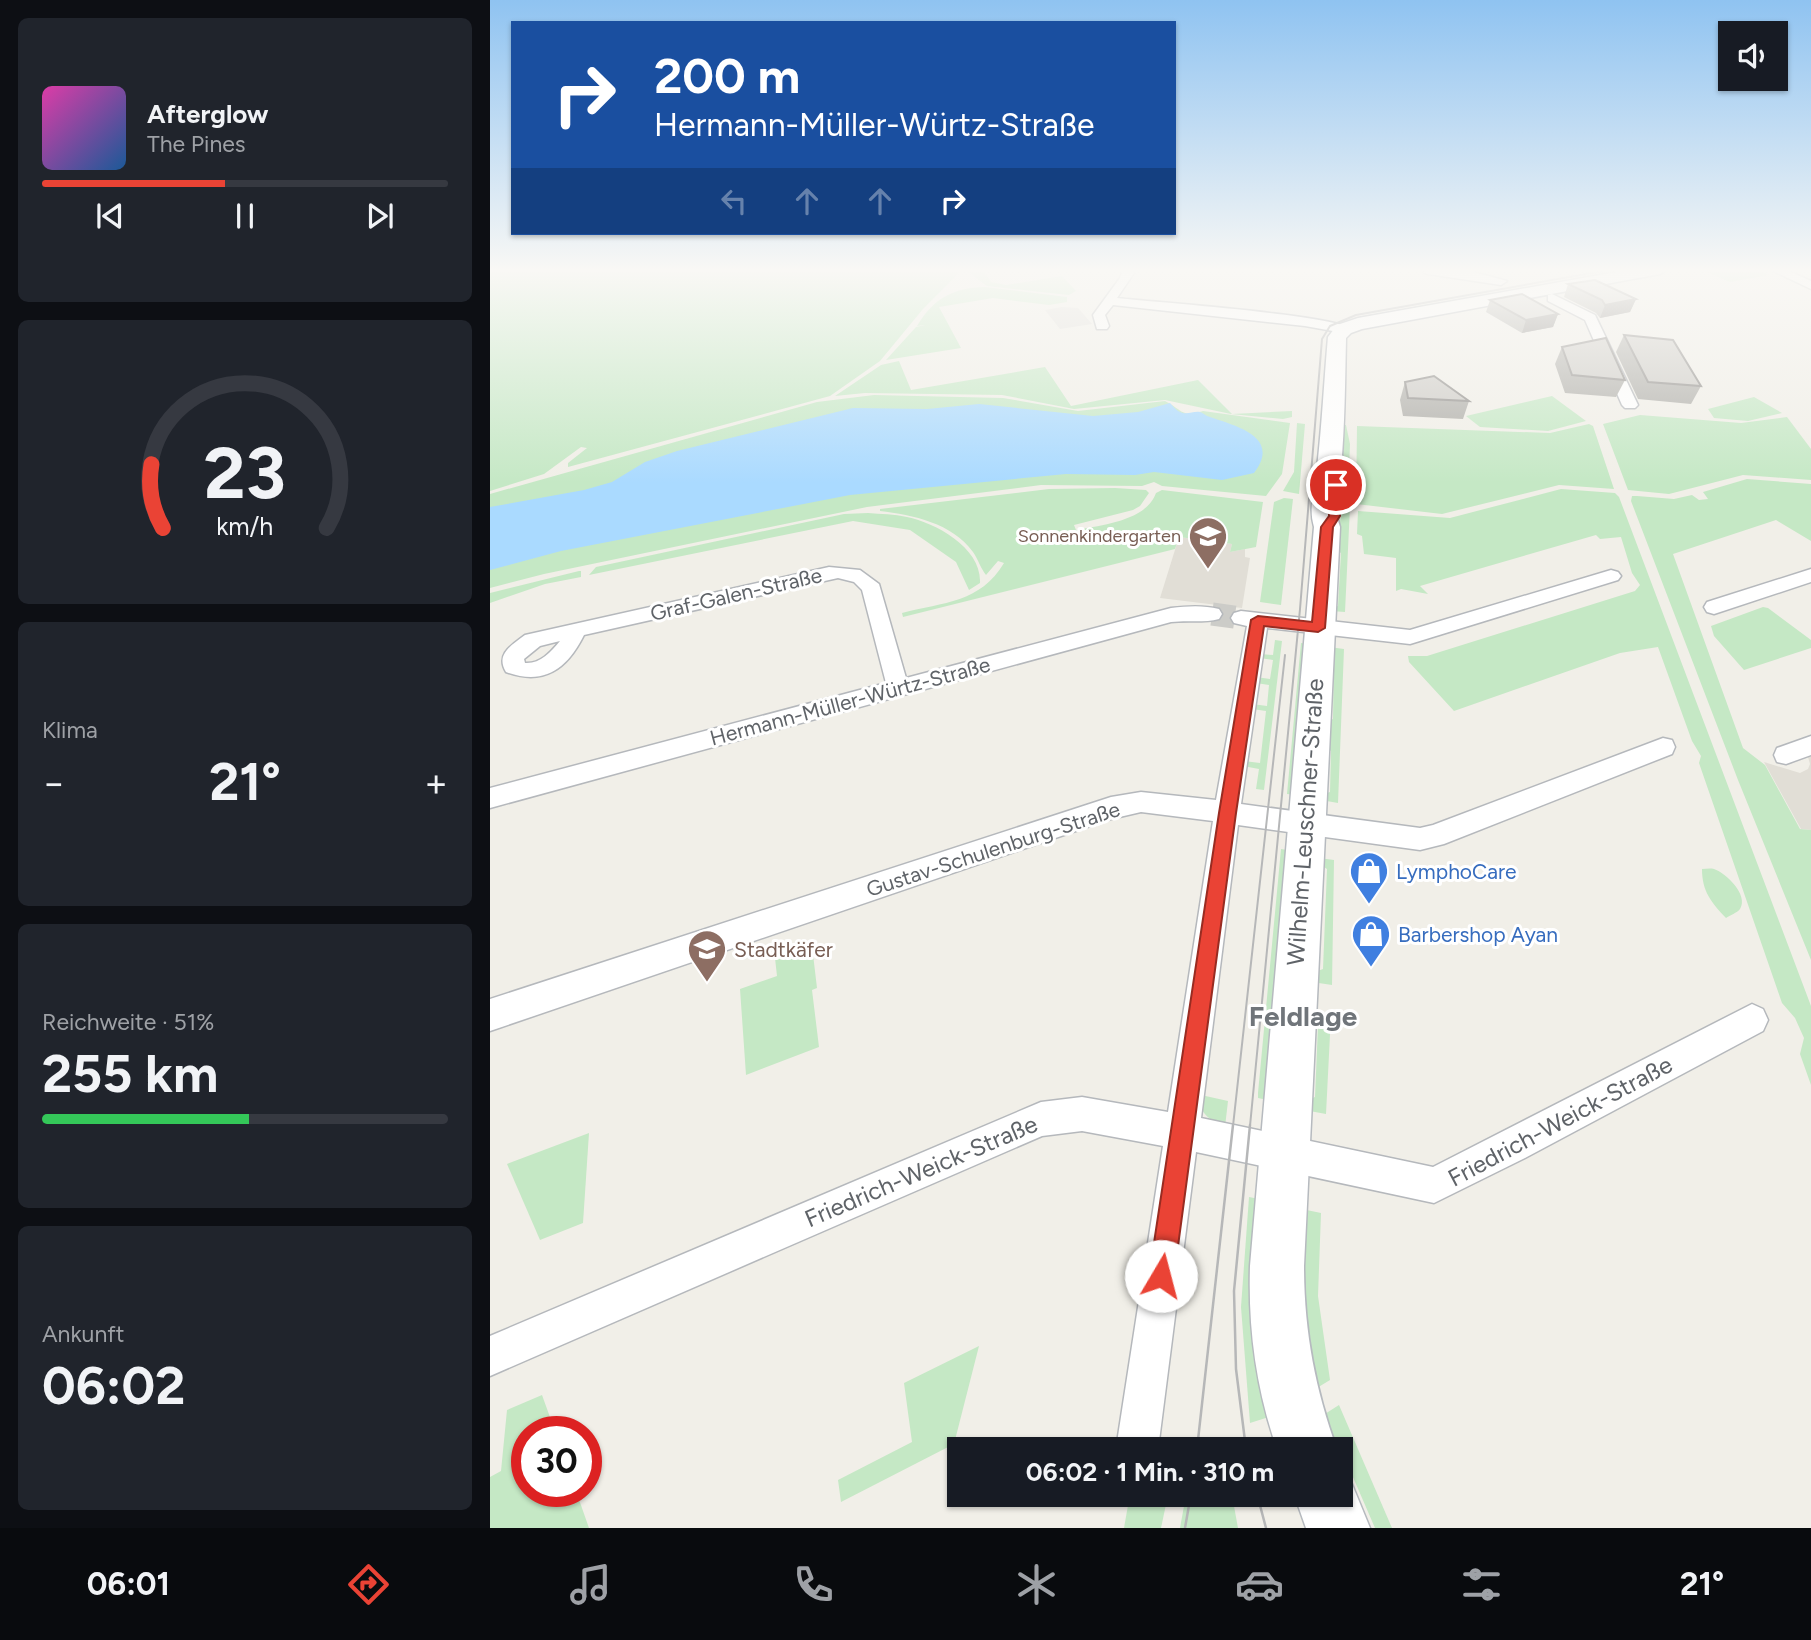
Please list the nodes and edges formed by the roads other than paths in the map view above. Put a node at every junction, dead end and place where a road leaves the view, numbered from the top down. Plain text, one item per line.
1 (1336, 340) edge
2 (1600, 340) edge
3 (1630, 405) dead end
4 (1811, 575) edge
5 (1611, 576) dead end
6 (1714, 607) dead end
7 (1212, 614) tunnel mouth
8 (1318, 628) junction
9 (576, 630) dead end
10 (898, 688) junction
11 (1811, 745) edge
12 (1663, 747) dead end
13 (1786, 755) dead end
14 (490, 798) edge
15 (1227, 813) junction
16 (1306, 824) junction
17 (490, 1015) edge
18 (1752, 1020) dead end
19 (1184, 1132) junction
20 (1283, 1152) junction
21 (490, 1356) edge
22 (1140, 1437) edge
23 (1303, 1437) edge
24 (1330, 1507) edge
25 (1338, 1528) edge

1 - 8 street, Wilhelm-Leuschner-Straße
2 - 3 street
4 - 6 street
5 - 8 street
7 - 10 street, Hermann-Müller-Würtz-Straße
8 - 15 street
8 - 16 street, Wilhelm-Leuschner-Straße
9 - 10 street, Graf-Galen-Straße
10 - 14 street, Hermann-Müller-Würtz-Straße
11 - 13 street
12 - 16 street, Gustav-Schulenburg-Straße
15 - 16 street, Gustav-Schulenburg-Straße
15 - 17 street, Gustav-Schulenburg-Straße
15 - 19 street
16 - 20 street, Wilhelm-Leuschner-Straße
18 - 20 street, Friedrich-Weick-Straße
19 - 20 street, Friedrich-Weick-Straße
19 - 21 street, Friedrich-Weick-Straße
19 - 22 street
20 - 23 street, Wilhelm-Leuschner-Straße
24 - 25 street

